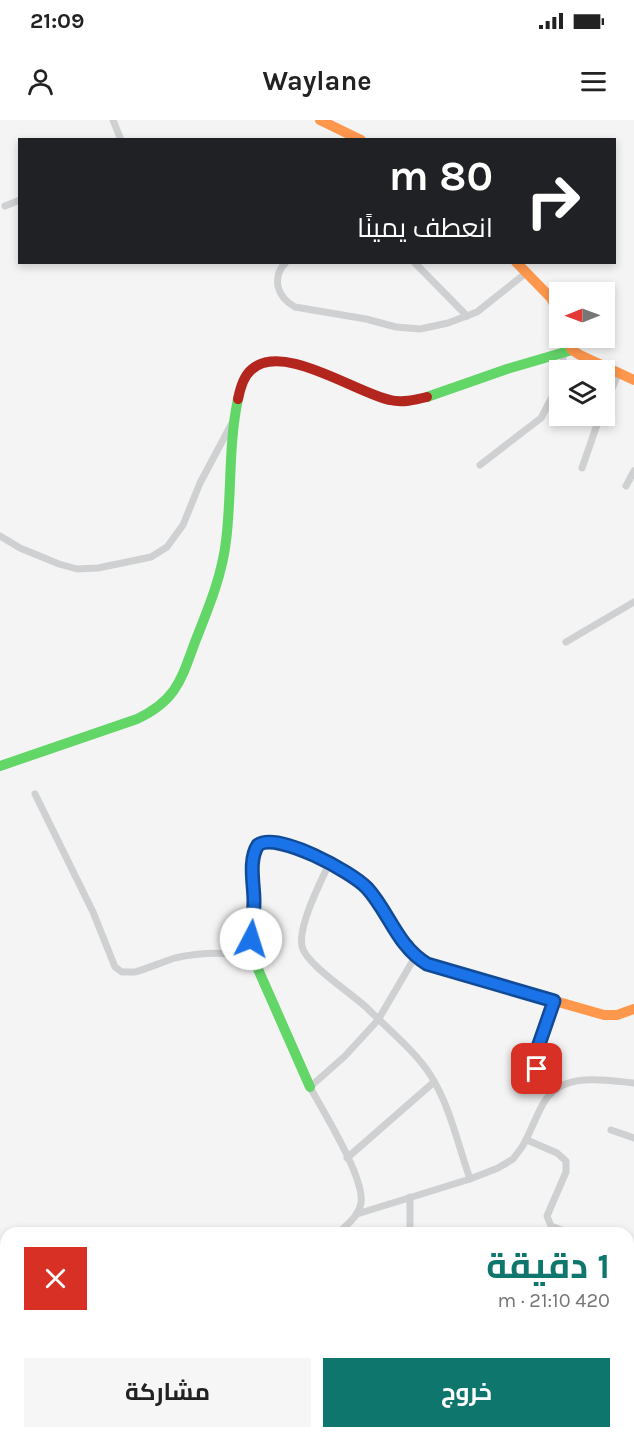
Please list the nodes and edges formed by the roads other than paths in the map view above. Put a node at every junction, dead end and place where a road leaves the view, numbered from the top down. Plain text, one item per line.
1 (113, 120) edge
2 (320, 120) edge
3 (120, 138) edge
4 (358, 138) edge
5 (18, 201) edge
6 (6, 206) dead end
7 (285, 264) edge
8 (416, 264) edge
9 (522, 267) edge
10 (549, 296) edge
11 (468, 316) junction
12 (568, 348) edge
13 (568, 351) junction
14 (566, 360) edge
15 (619, 372) junction
16 (634, 380) edge
17 (615, 381) edge
18 (549, 403) edge
19 (234, 421) junction
20 (597, 426) edge
21 (480, 465) dead end
22 (582, 468) dead end
23 (634, 471) edge
24 (626, 486) dead end
25 (0, 536) edge
26 (634, 602) edge
27 (566, 642) dead end
28 (0, 766) edge
29 (35, 794) dead end
30 (329, 864) junction
31 (251, 956) junction
32 (415, 957) junction
33 (554, 1001) junction
34 (634, 1009) edge
35 (378, 1020) junction
36 (434, 1082) junction
37 (634, 1083) edge
38 (310, 1087) junction
39 (557, 1089) junction
40 (611, 1130) dead end
41 (634, 1138) edge
42 (527, 1140) junction
43 (347, 1158) junction
44 (470, 1179) junction
45 (410, 1197) junction
46 (357, 1214) junction
47 (345, 1227) edge
48 (410, 1227) edge
49 (554, 1227) edge

1 - 3 street
2 - 4 street
5 - 6 street
7 - 11 street
8 - 11 street
9 - 10 street
9 - 11 street
12 - 13 street
13 - 14 street
13 - 15 street
13 - 19 street
15 - 16 street
15 - 17 street
18 - 21 street
19 - 25 street
19 - 28 street
20 - 22 street
23 - 24 street
26 - 27 street
29 - 31 street
30 - 31 street
30 - 32 street
30 - 35 street
31 - 38 street
32 - 33 street
32 - 35 street
33 - 34 street
33 - 39 street
35 - 36 street
35 - 38 street
36 - 43 street
36 - 44 street
37 - 39 street
38 - 43 street
39 - 42 street
40 - 41 street
42 - 44 street
42 - 49 street
43 - 46 street
44 - 45 street
45 - 46 street
45 - 48 street
46 - 47 street

